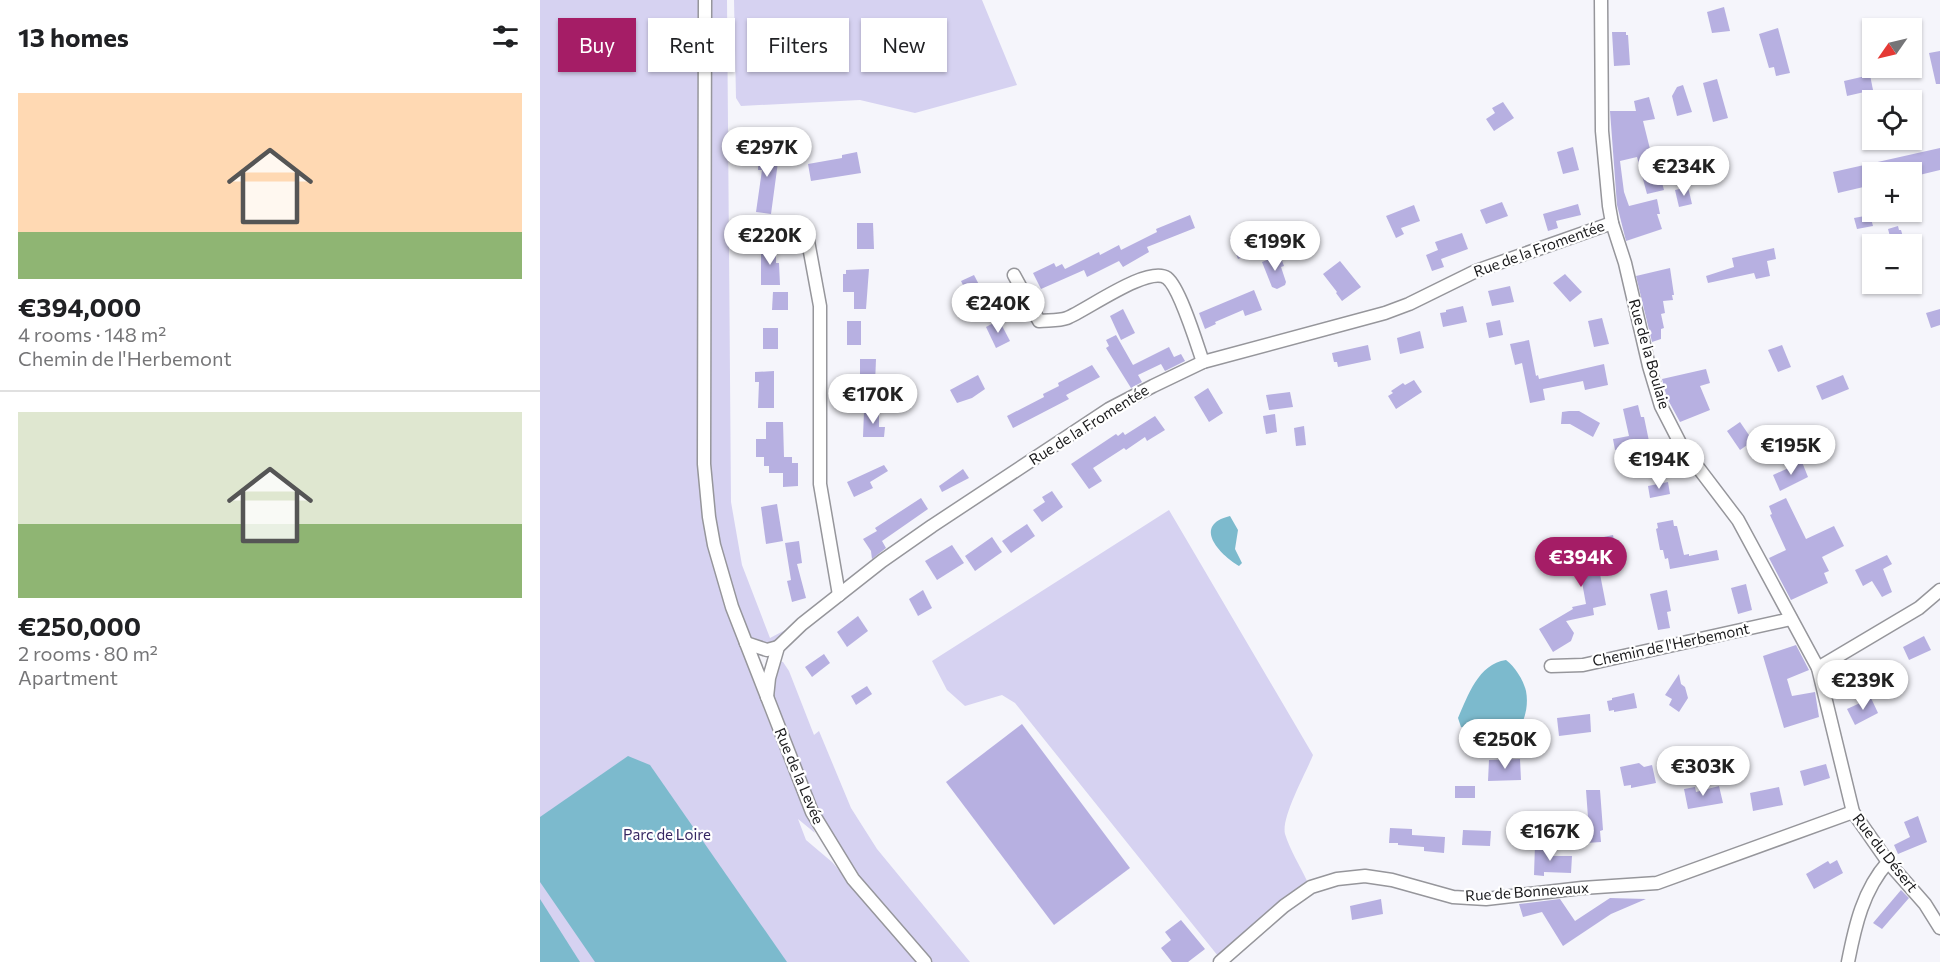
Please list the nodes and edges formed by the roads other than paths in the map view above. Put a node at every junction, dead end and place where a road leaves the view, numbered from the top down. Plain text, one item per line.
1 (705, 0) edge
2 (1601, 1) edge
3 (1612, 223) junction
4 (808, 242) dead end
5 (1014, 275) dead end
6 (1203, 362) junction
7 (1940, 590) edge
8 (839, 595) junction
9 (1791, 619) junction
10 (746, 643) junction
11 (778, 647) junction
12 (1551, 666) dead end
13 (1818, 668) junction
14 (767, 700) junction
15 (1852, 812) junction
16 (1888, 862) junction
17 (1940, 928) edge
18 (925, 962) edge
19 (1220, 962) edge
20 (1848, 962) edge

1 - 10 street, Rue de la Levée
2 - 3 street, Rue de la Boulaie
3 - 6 street, Rue de la Fromentée
3 - 9 street, Rue de la Boulaie
4 - 8 street
5 - 6 street
6 - 8 street, Rue de la Fromentée
7 - 13 street
8 - 11 street, Rue de la Fromentée
9 - 12 street, Chemin de l'Herbemont
9 - 13 street, Rue de la Boulaie
10 - 11 street
10 - 14 street, Rue de la Levée
11 - 14 street
13 - 15 street, Rue du Désert
14 - 18 street, Rue de la Levée
15 - 16 street, Rue du Désert
15 - 19 street, Rue de Bonnevaux
16 - 17 street, Rue du Désert
16 - 20 street

